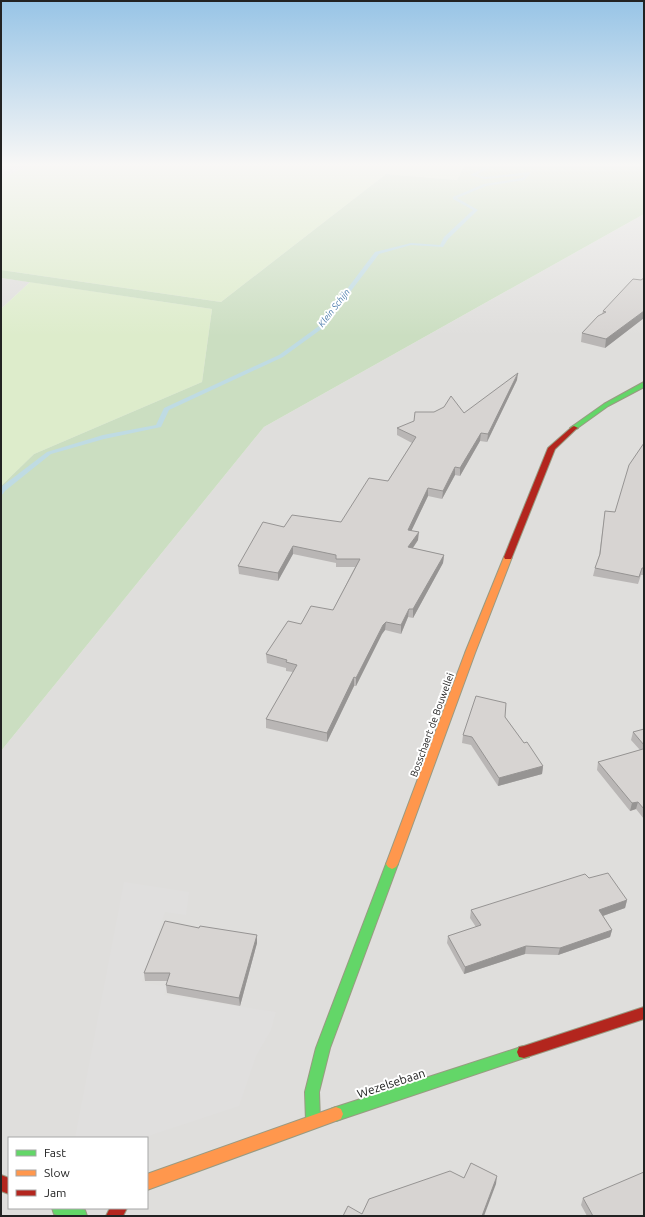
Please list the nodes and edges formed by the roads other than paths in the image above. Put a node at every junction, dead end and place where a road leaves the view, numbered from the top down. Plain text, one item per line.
1 (644, 384) edge
2 (644, 1013) edge
3 (313, 1121) junction
4 (148, 1182) edge
5 (62, 1209) edge
6 (79, 1216) edge

1 - 3 street, Bosschaert de Bouwellei
2 - 3 street, Wezelsebaan
3 - 4 street, Wezelsebaan
5 - 6 street

